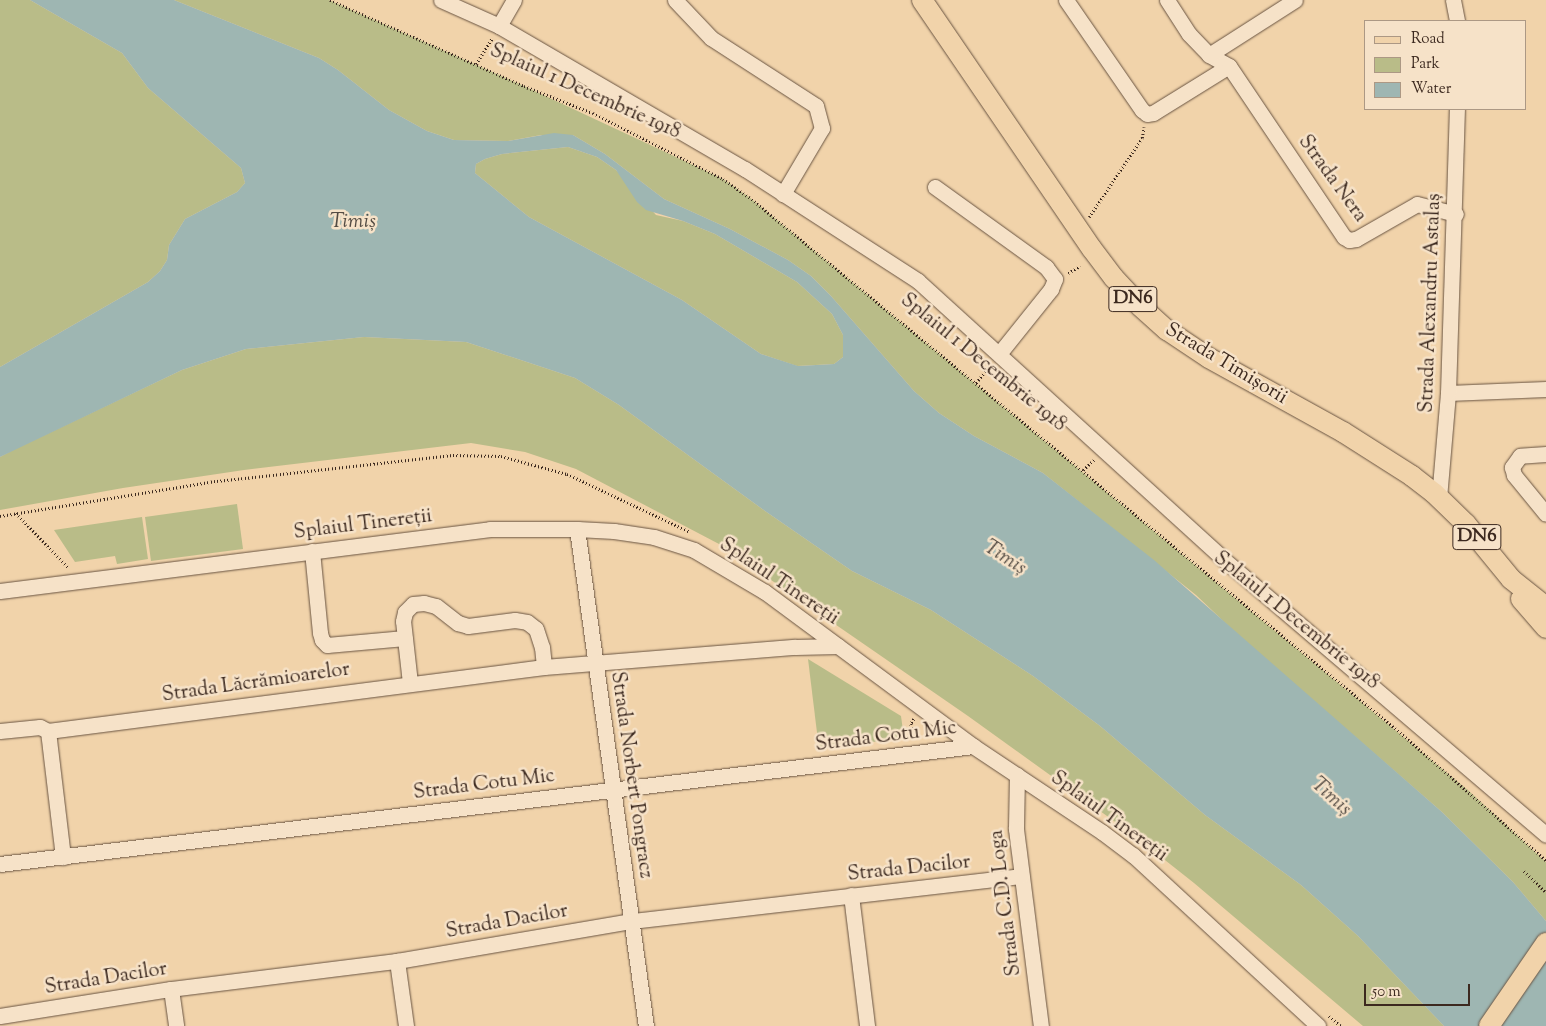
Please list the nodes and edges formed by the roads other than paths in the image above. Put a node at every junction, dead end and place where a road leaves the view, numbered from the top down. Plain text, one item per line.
1 (441, 0) edge
2 (514, 0) edge
3 (675, 0) edge
4 (922, 0) edge
5 (1066, 0) edge
6 (1167, 0) edge
7 (1295, 0) edge
8 (1453, 0) edge
9 (1457, 20) edge
10 (499, 26) junction
11 (1209, 55) junction
12 (1229, 66) junction
13 (1458, 110) edge
14 (935, 187) dead end
15 (783, 194) junction
16 (1456, 214) junction
17 (999, 354) junction
18 (1546, 389) edge
19 (1448, 393) junction
20 (1546, 454) edge
21 (1439, 498) junction
22 (1543, 503) edge
23 (578, 529) junction
24 (312, 551) junction
25 (1511, 579) junction
26 (0, 591) edge
27 (1546, 607) edge
28 (1546, 628) edge
29 (405, 638) junction
30 (838, 646) junction
31 (596, 662) junction
32 (544, 667) junction
33 (410, 683) junction
34 (0, 731) edge
35 (48, 731) junction
36 (973, 746) junction
37 (1017, 775) junction
38 (613, 790) junction
39 (1546, 835) edge
40 (64, 857) junction
41 (0, 864) edge
42 (1021, 876) junction
43 (851, 895) junction
44 (632, 921) junction
45 (1546, 943) edge
46 (397, 961) junction
47 (171, 989) junction
48 (0, 1016) edge
49 (17, 1020) edge
50 (176, 1026) edge
51 (406, 1026) edge
52 (646, 1026) edge
53 (867, 1026) edge
54 (1041, 1026) edge
55 (1318, 1026) edge
56 (1489, 1026) edge

1 - 10 street, Splaiul 1 Decembrie 1918
2 - 10 street
3 - 15 street
4 - 21 main road, Strada Timișorii / DN6
5 - 12 street
6 - 11 street, Strada Nera
7 - 11 street
8 - 9 street
10 - 15 street, Splaiul 1 Decembrie 1918
11 - 12 street, Strada Nera
12 - 16 street, Strada Nera
13 - 16 street, Strada Alexandru Astalaș
14 - 17 street, Splaiul 1 Decembrie 1918
15 - 17 street, Splaiul 1 Decembrie 1918
16 - 19 street, Strada Alexandru Astalaș
17 - 39 street, Splaiul 1 Decembrie 1918
18 - 19 street
19 - 21 street, Strada Alexandru Astalaș
20 - 22 street
21 - 25 main road, Strada Timișorii / DN6
23 - 24 street, Splaiul Tinereții
23 - 30 street, Splaiul Tinereții
23 - 31 street, Strada Norbert Pongracz
24 - 26 street, Splaiul Tinereții
24 - 29 street
25 - 27 main road, Strada Timișorii / DN6
25 - 28 main road, Strada Timișorii
29 - 32 street
29 - 33 street
30 - 31 street, Strada Lăcrămioarelor
30 - 36 street, Splaiul Tinereții
31 - 32 street, Strada Lăcrămioarelor
31 - 38 street, Strada Norbert Pongracz
32 - 33 street, Strada Lăcrămioarelor
33 - 35 street, Strada Lăcrămioarelor
34 - 35 street, Strada Lăcrămioarelor
35 - 40 street
36 - 37 street, Splaiul Tinereții
36 - 38 street, Strada Cotu Mic
37 - 42 street, Strada C.D. Loga
37 - 55 street, Splaiul Tinereții
38 - 40 street, Strada Cotu Mic
38 - 44 street, Strada Norbert Pongracz
40 - 41 street, Strada Cotu Mic
42 - 43 street, Strada Dacilor
42 - 54 street, Strada C.D. Loga
43 - 44 street, Strada Dacilor
43 - 53 street
44 - 46 street, Strada Dacilor
44 - 52 street, Strada Norbert Pongracz
45 - 56 main road
46 - 47 street, Strada Dacilor
46 - 51 street
47 - 49 street, Strada Dacilor
47 - 50 street
48 - 49 street, Strada Dacilor

